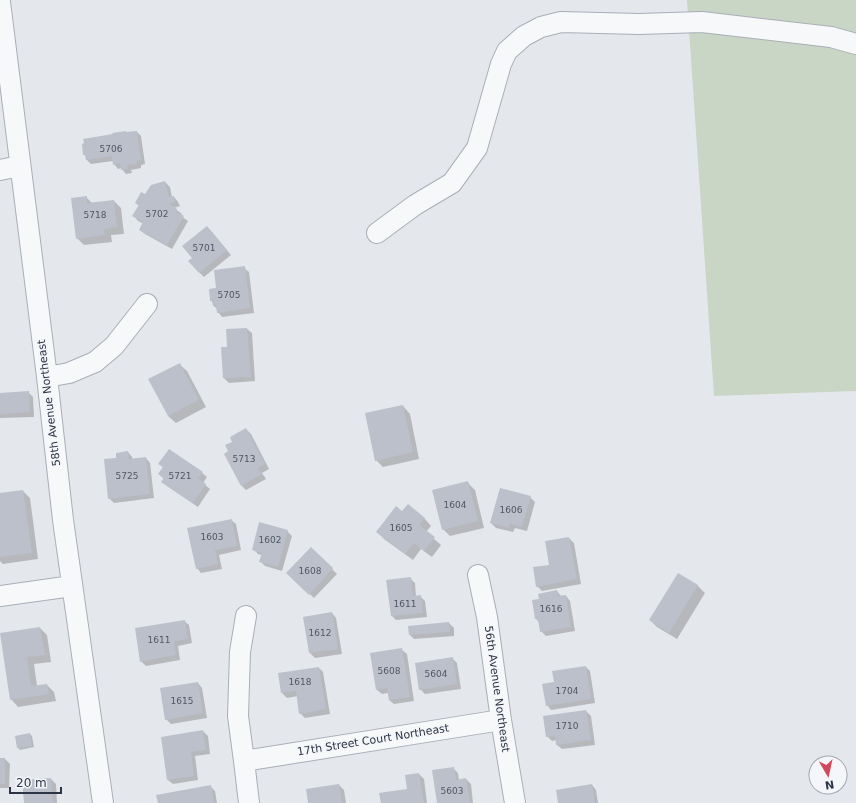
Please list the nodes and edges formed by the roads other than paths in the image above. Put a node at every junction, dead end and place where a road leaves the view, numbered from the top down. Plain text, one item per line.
1 (0, 2) edge
2 (856, 44) edge
3 (20, 166) junction
4 (0, 170) edge
5 (377, 233) dead end
6 (147, 304) dead end
7 (47, 377) junction
8 (478, 575) dead end
9 (72, 586) junction
10 (0, 596) edge
11 (246, 616) dead end
12 (501, 720) junction
13 (244, 760) junction
14 (103, 803) edge
15 (249, 803) edge
16 (515, 803) edge

1 - 3 street, 58th Avenue Northeast
2 - 5 street
3 - 4 street
3 - 7 street, 58th Avenue Northeast
6 - 7 street
7 - 9 street, 58th Avenue Northeast
8 - 12 street, 56th Avenue Northeast
9 - 10 street
9 - 14 street, 58th Avenue Northeast
11 - 13 street
12 - 13 street, 17th Street Court Northeast
12 - 16 street, 56th Avenue Northeast
13 - 15 street

